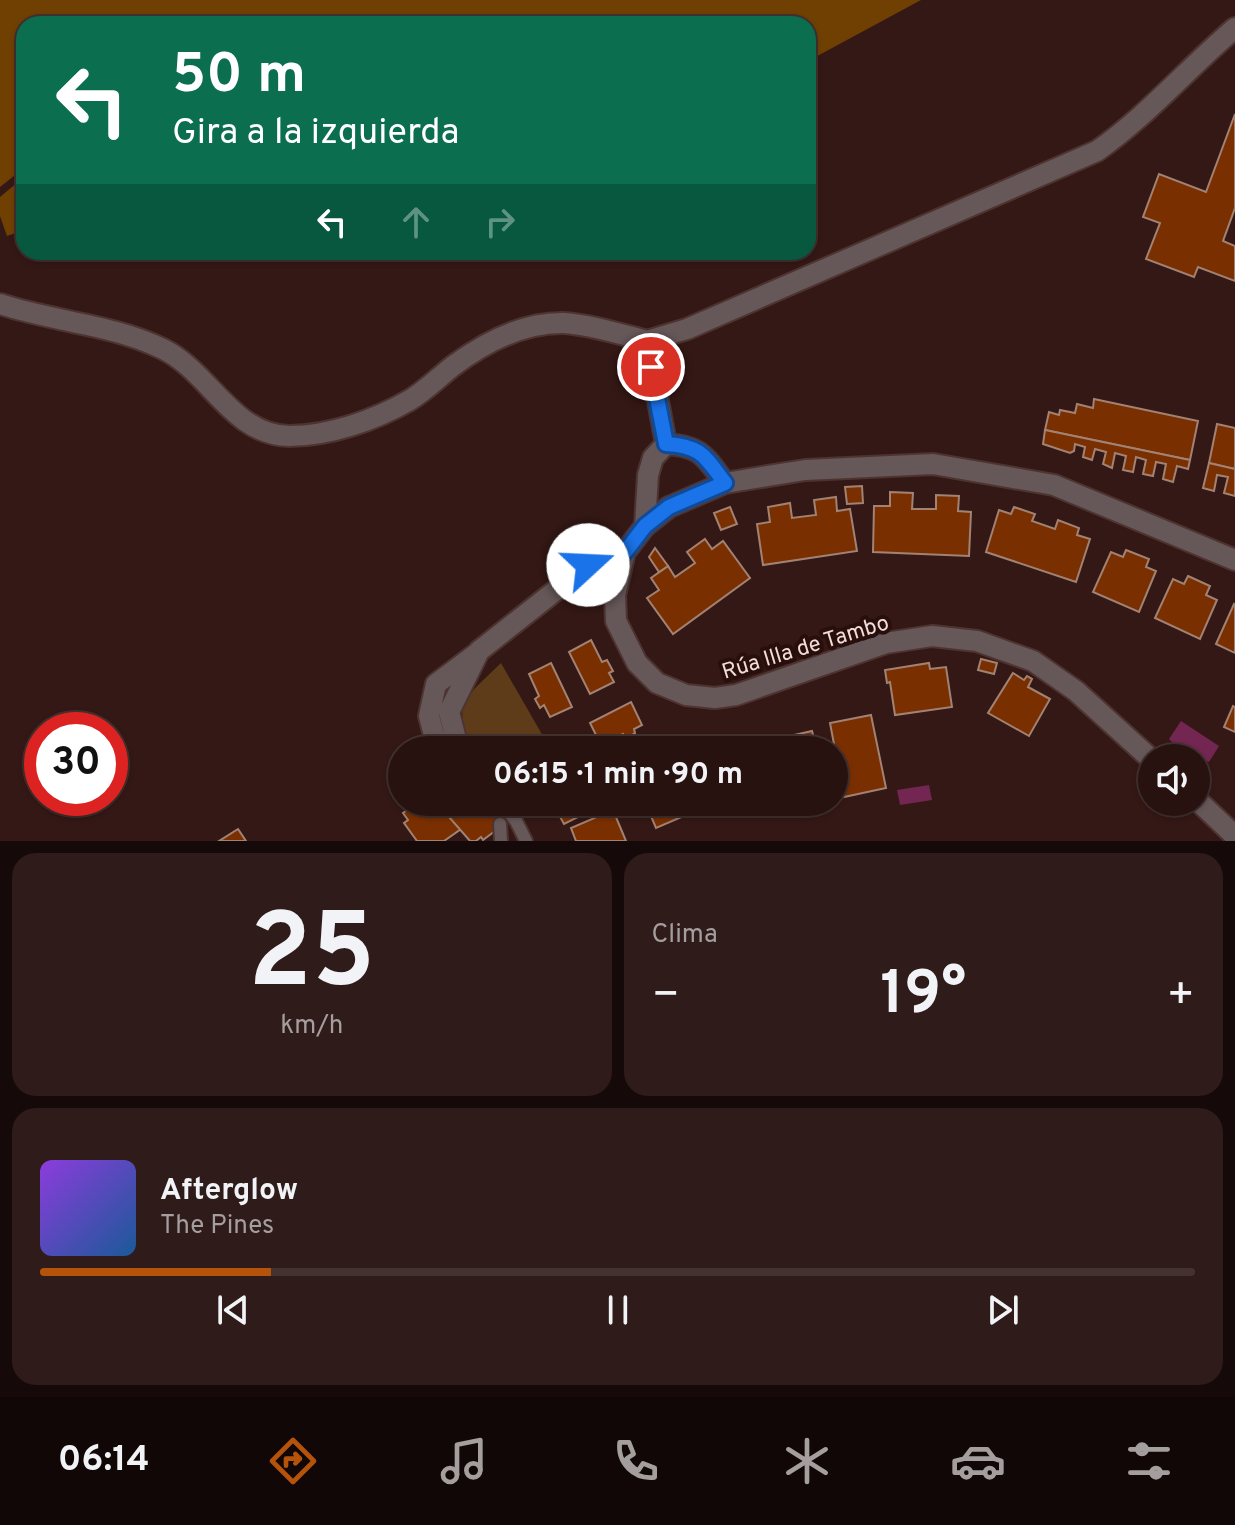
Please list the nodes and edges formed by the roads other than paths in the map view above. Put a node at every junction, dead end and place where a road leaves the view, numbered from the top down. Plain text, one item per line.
1 (1235, 28) edge
2 (0, 304) edge
3 (647, 341) junction
4 (666, 444) junction
5 (725, 483) junction
6 (645, 526) junction
7 (625, 552) junction
8 (1235, 560) edge
9 (435, 736) edge
10 (1138, 747) edge
11 (1210, 812) edge
12 (510, 816) edge
13 (500, 824) dead end
14 (1235, 836) edge
15 (501, 841) edge
16 (526, 841) edge

1 - 3 street
2 - 3 street
3 - 4 street
4 - 5 street
4 - 6 street
5 - 6 street, Rúa Illa de Tambo
5 - 8 street, Rúa Illa de Tambo
6 - 7 street, Rúa Illa de Tambo
7 - 9 street
7 - 10 street, Rúa Illa de Tambo
11 - 14 street
12 - 16 lane
13 - 15 lane

